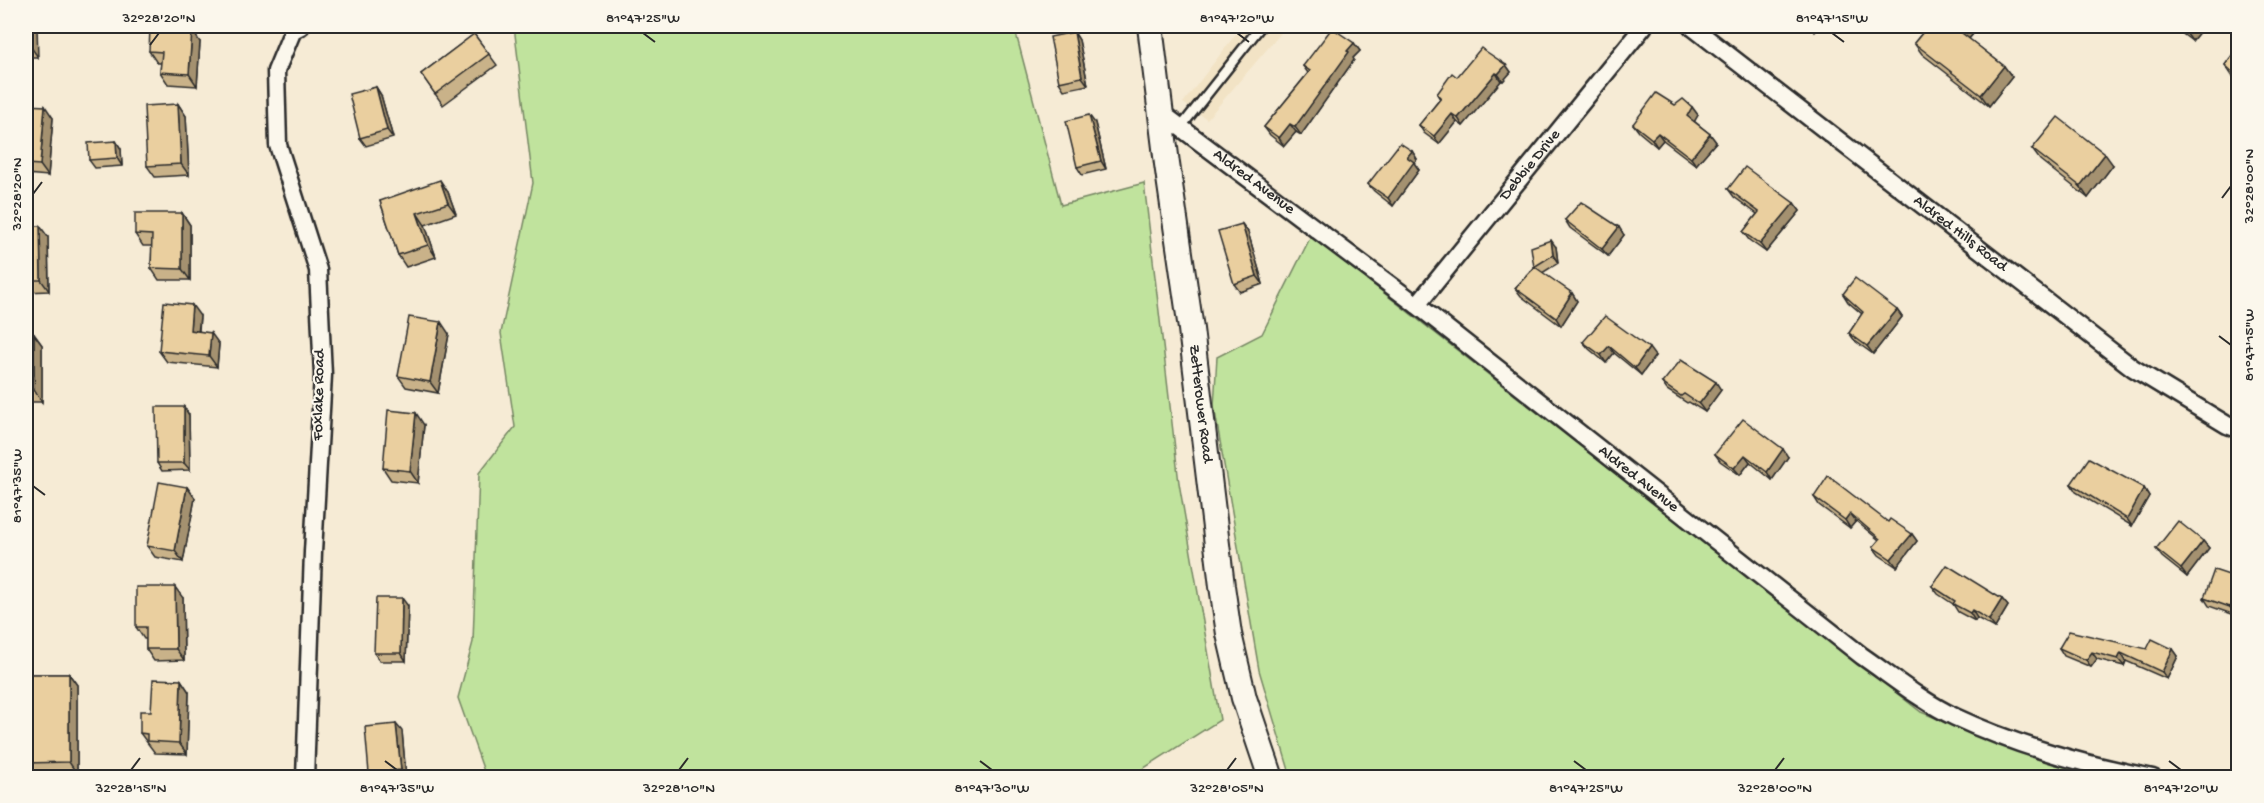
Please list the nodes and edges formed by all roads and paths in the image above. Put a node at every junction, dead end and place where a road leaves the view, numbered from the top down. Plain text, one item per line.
1 (301, 26) edge
2 (1150, 26) edge
3 (1261, 26) edge
4 (1644, 26) edge
5 (1691, 26) edge
6 (1160, 112) junction
7 (1181, 127) junction
8 (1418, 305) junction
9 (2238, 429) edge
10 (305, 777) edge
11 (1271, 777) edge
12 (2153, 777) edge

1 - 10 street, Foxlake Road
2 - 6 street, Zetterower Road
3 - 7 lane
4 - 8 street, Debbie Drive
5 - 9 street, Aldred Hills Road
6 - 7 street, Aldred Avenue
6 - 11 street, Zetterower Road
7 - 8 street, Aldred Avenue
8 - 12 street, Aldred Avenue

